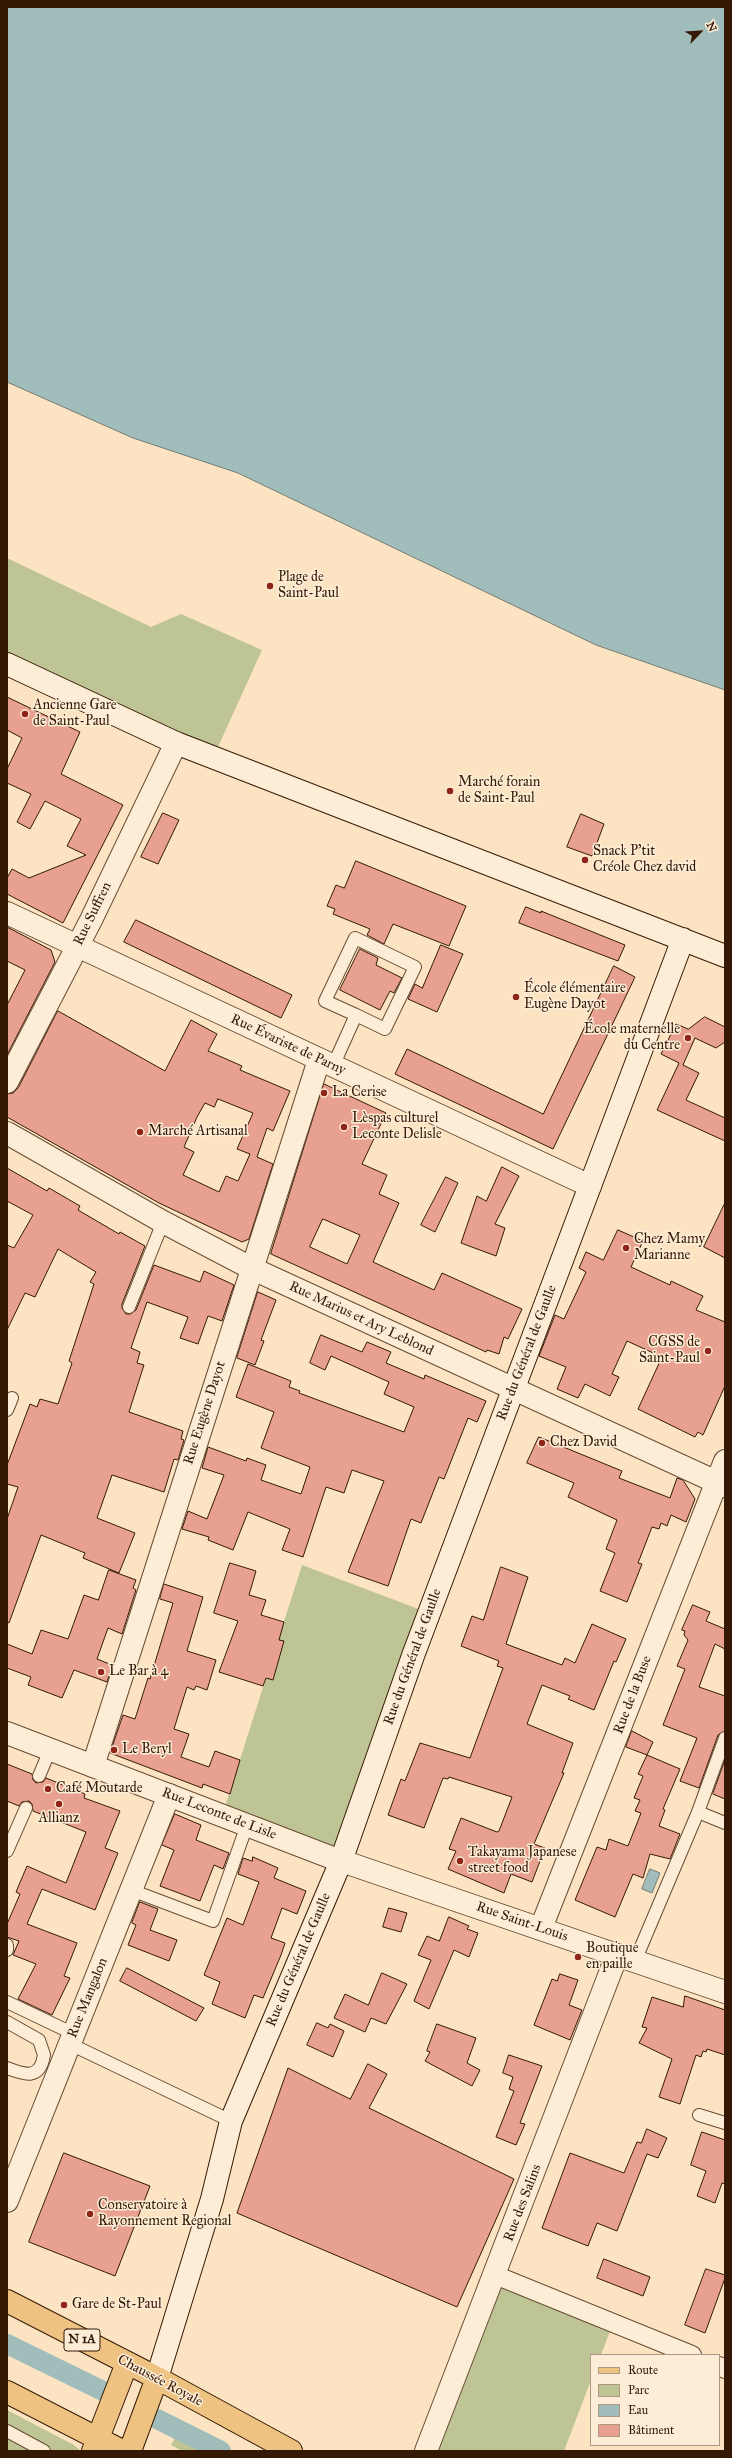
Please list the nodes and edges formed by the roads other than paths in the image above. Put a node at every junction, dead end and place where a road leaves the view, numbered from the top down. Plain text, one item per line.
1 (7, 664) edge
2 (176, 743) junction
3 (7, 913) edge
4 (683, 939) junction
5 (78, 946) junction
6 (725, 956) edge
7 (356, 1015) junction
8 (326, 1063) junction
9 (7, 1082) edge
10 (7, 1132) edge
11 (590, 1186) junction
12 (163, 1222) junction
13 (251, 1268) junction
14 (129, 1307) dead end
15 (514, 1389) junction
16 (12, 1398) dead end
17 (7, 1410) edge
18 (725, 1461) edge
19 (721, 1484) edge
20 (7, 1734) edge
21 (725, 1738) edge
22 (50, 1750) junction
23 (92, 1766) junction
24 (39, 1776) dead end
25 (169, 1795) junction
26 (26, 1808) dead end
27 (698, 1812) junction
28 (725, 1823) edge
29 (247, 1825) junction
30 (7, 1851) edge
31 (341, 1861) junction
32 (131, 1890) junction
33 (541, 1928) junction
34 (7, 1945) edge
35 (7, 1950) edge
36 (626, 1958) junction
37 (725, 1992) edge
38 (7, 2002) edge
39 (7, 2022) edge
40 (72, 2039) junction
41 (7, 2068) edge
42 (699, 2115) dead end
43 (231, 2121) junction
44 (725, 2123) edge
45 (7, 2201) edge
46 (495, 2275) junction
47 (7, 2301) edge
48 (690, 2354) edge
49 (127, 2363) junction
50 (157, 2378) junction
51 (7, 2392) edge
52 (7, 2431) edge
53 (95, 2445) edge
54 (44, 2451) edge
55 (122, 2451) edge
56 (130, 2451) edge
57 (291, 2451) edge
58 (426, 2451) edge

1 - 2 street
2 - 4 street
2 - 5 street, Rue Suffren
3 - 5 street, Rue Évariste de Parny
4 - 6 street
4 - 11 street, Rue du Général de Gaulle
5 - 8 street, Rue Évariste de Parny
5 - 9 street, Rue Suffren
7 - 7 lane
7 - 8 lane
8 - 11 street, Rue Évariste de Parny
8 - 13 street, Rue Eugène Dayot
10 - 12 street, Rue Marius et Ary Leblond
11 - 15 street, Rue du Général de Gaulle
12 - 13 street, Rue Marius et Ary Leblond
12 - 14 lane
13 - 15 street, Rue Marius et Ary Leblond
13 - 23 street, Rue Eugène Dayot
15 - 19 street, Rue Marius et Ary Leblond
15 - 31 street, Rue du Général de Gaulle
16 - 17 lane
18 - 19 street, Rue de la Buse
19 - 33 street, Rue de la Buse
20 - 22 street, Rue Leconte de Lisle
21 - 27 lane
22 - 23 street, Rue Leconte de Lisle
22 - 24 lane
23 - 25 street, Rue Leconte de Lisle
25 - 29 street, Rue Leconte de Lisle
25 - 32 street, Rue Mangalon
26 - 30 lane
27 - 28 lane
27 - 36 lane
29 - 31 street, Rue Leconte de Lisle
29 - 32 lane
31 - 33 street, Rue Saint-Louis
31 - 43 street, Rue du Général de Gaulle
32 - 40 street, Rue Mangalon
33 - 36 street, Rue Saint-Louis
34 - 35 lane
36 - 37 street, Rue Saint-Louis
36 - 46 street, Rue des Salins
38 - 40 lane
39 - 41 lane
40 - 43 lane
40 - 45 street, Rue Mangalon
42 - 44 lane
43 - 50 street, Rue du Général de Gaulle
46 - 48 street
46 - 58 street, Rue des Salins
47 - 49 main road, Chaussée Royale / N 1A
49 - 50 main road, Chaussée Royale / N 1A
49 - 53 main road
50 - 56 main road
50 - 57 main road, Chaussée Royale / N 1A
51 - 53 main road
52 - 54 lane
53 - 55 main road

